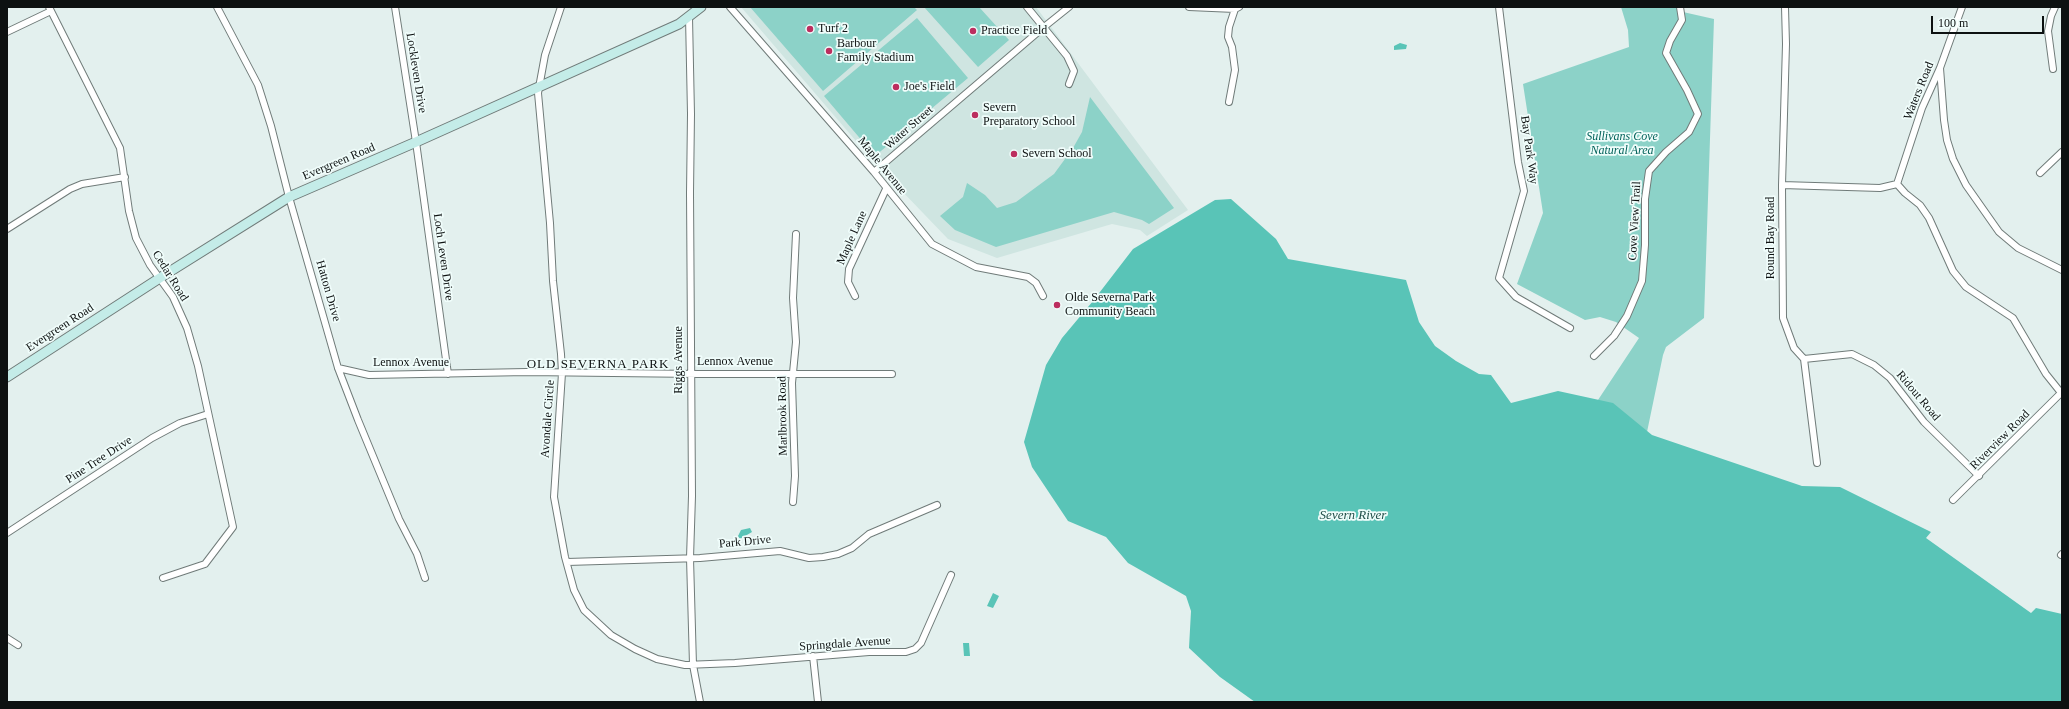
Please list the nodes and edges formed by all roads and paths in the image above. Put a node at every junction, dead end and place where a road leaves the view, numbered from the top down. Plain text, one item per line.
1 (217, 7) edge
2 (395, 7) edge
3 (561, 7) edge
4 (701, 7) edge
5 (730, 7) edge
6 (1027, 7) edge
7 (1069, 7) edge
8 (1189, 7) edge
9 (1499, 7) edge
10 (1680, 7) edge
11 (1785, 7) edge
12 (1962, 7) edge
13 (2055, 7) edge
14 (1237, 8) edge
15 (50, 9) edge
16 (689, 18) junction
17 (1044, 27) junction
18 (7, 32) edge
19 (1940, 68) junction
20 (2053, 69) dead end
21 (1069, 84) dead end
22 (540, 87) junction
23 (1228, 102) dead end
24 (416, 142) junction
25 (2062, 152) edge
26 (874, 172) junction
27 (2040, 173) dead end
28 (125, 177) junction
29 (1897, 184) junction
30 (1782, 185) junction
31 (886, 189) junction
32 (289, 197) junction
33 (7, 230) edge
34 (796, 234) dead end
35 (2062, 270) edge
36 (159, 278) junction
37 (855, 296) dead end
38 (1043, 296) dead end
39 (1570, 328) dead end
40 (1594, 356) dead end
41 (1804, 359) junction
42 (338, 368) junction
43 (562, 373) junction
44 (794, 373) junction
45 (448, 374) junction
46 (690, 374) junction
47 (892, 374) dead end
48 (7, 377) edge
49 (2062, 394) edge
50 (208, 414) junction
51 (1817, 463) dead end
52 (1979, 476) junction
53 (1953, 500) dead end
54 (794, 502) dead end
55 (937, 505) dead end
56 (7, 533) edge
57 (690, 558) junction
58 (567, 562) junction
59 (951, 575) dead end
60 (163, 578) dead end
61 (425, 578) dead end
62 (7, 638) edge
63 (18, 646) dead end
64 (813, 656) junction
65 (693, 665) junction
66 (700, 702) edge
67 (818, 702) edge

1 - 32 street, Hatton Drive
2 - 24 street, Lockleven Drive
3 - 22 street, Avondale Circle
4 - 16 street, Evergreen Road
5 - 26 street, Maple Avenue
6 - 17 street
7 - 17 street, Water Street
8 - 14 street
9 - 39 street, Bay Park Way
10 - 40 street, Cove View Trail
11 - 30 street, Round Bay Road
12 - 19 street, Waters Road
13 - 20 street
14 - 23 street
15 - 18 street
15 - 28 street, Cedar Road
16 - 22 street, Evergreen Road
16 - 46 street, Riggs Avenue
17 - 21 street
17 - 26 street, Water Street
19 - 29 street, Waters Road
19 - 35 street
22 - 24 street, Evergreen Road
22 - 43 street, Avondale Circle
24 - 32 street, Evergreen Road
24 - 45 street, Loch Leven Drive
25 - 27 street
26 - 31 street, Maple Avenue
28 - 33 street
28 - 36 street, Cedar Road
29 - 30 street
29 - 49 street
30 - 41 street, Round Bay Road
31 - 37 street, Maple Lane
31 - 38 street, Maple Avenue
32 - 36 street, Evergreen Road
32 - 42 street, Hatton Drive
34 - 44 street, Marlbrook Road
36 - 48 street, Evergreen Road
36 - 50 street, Cedar Road
41 - 51 street, Round Bay Road
41 - 52 street, Ridout Road
42 - 45 street, Lennox Avenue
42 - 61 street, Hatton Drive
43 - 45 street, Lennox Avenue
43 - 46 street, Lennox Avenue
43 - 58 street, Avondale Circle
44 - 46 street, Lennox Avenue
44 - 47 street, Lennox Avenue
44 - 54 street, Marlbrook Road
46 - 57 street, Riggs Avenue
49 - 52 street, Riverview Road
50 - 56 street, Pine Tree Drive
50 - 60 street, Cedar Road
52 - 53 street, Riverview Road
55 - 57 street, Park Drive
57 - 58 street, Park Drive
57 - 65 street, Riggs Avenue
58 - 65 street, Avondale Circle
59 - 64 street, Springdale Avenue
62 - 63 street
64 - 65 street, Springdale Avenue
64 - 67 street
65 - 66 street, Riggs Avenue

